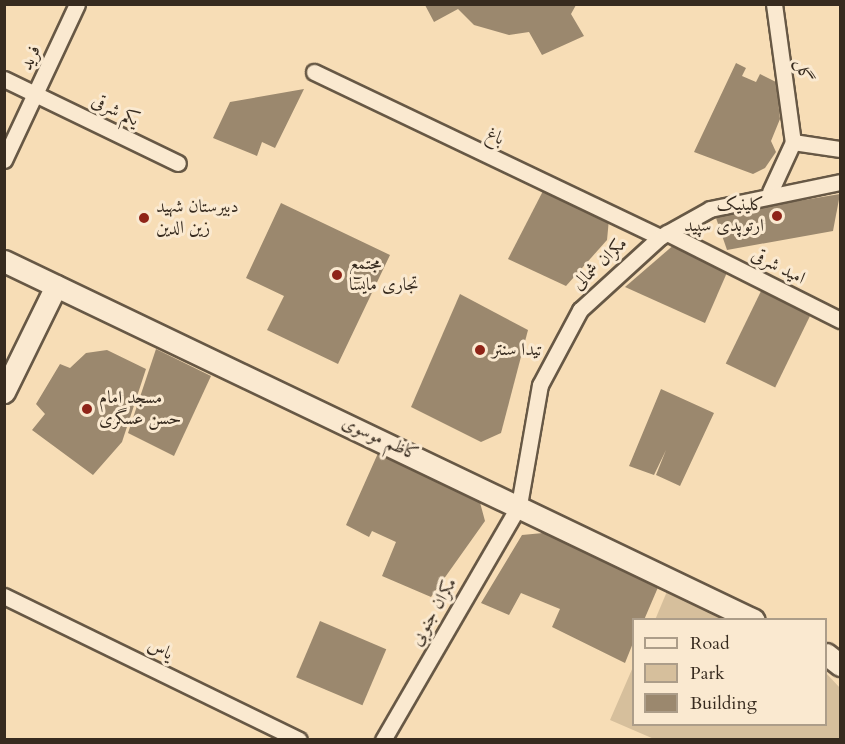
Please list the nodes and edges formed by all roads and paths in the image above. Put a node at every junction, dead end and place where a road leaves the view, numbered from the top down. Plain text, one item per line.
1 (77, 4) edge
2 (774, 4) edge
3 (314, 72) dead end
4 (4, 79) edge
5 (36, 94) junction
6 (793, 142) junction
7 (840, 149) edge
8 (4, 160) edge
9 (178, 163) dead end
10 (840, 182) edge
11 (770, 192) junction
12 (663, 235) junction
13 (4, 261) edge
14 (56, 286) junction
15 (840, 320) edge
16 (4, 392) edge
17 (519, 505) junction
18 (4, 596) edge
19 (750, 618) edge
20 (299, 740) edge
21 (383, 740) edge

1 - 5 street, فرید
2 - 6 street, گل
3 - 12 street, باغ
4 - 5 street, یکم شرقی
5 - 8 street, فرید
5 - 9 street, یکم شرقی
6 - 7 street
6 - 11 street
10 - 11 street, مکران شمالی
11 - 12 street, مکران شمالی
12 - 15 street, امید شرقی
12 - 17 street, مکران شمالی
13 - 14 main road, کاظم موسوی
14 - 16 main road
14 - 17 main road, کاظم موسوی
17 - 19 main road, کاظم موسوی
17 - 21 street, مکران جنوبی
18 - 20 street, یاس

